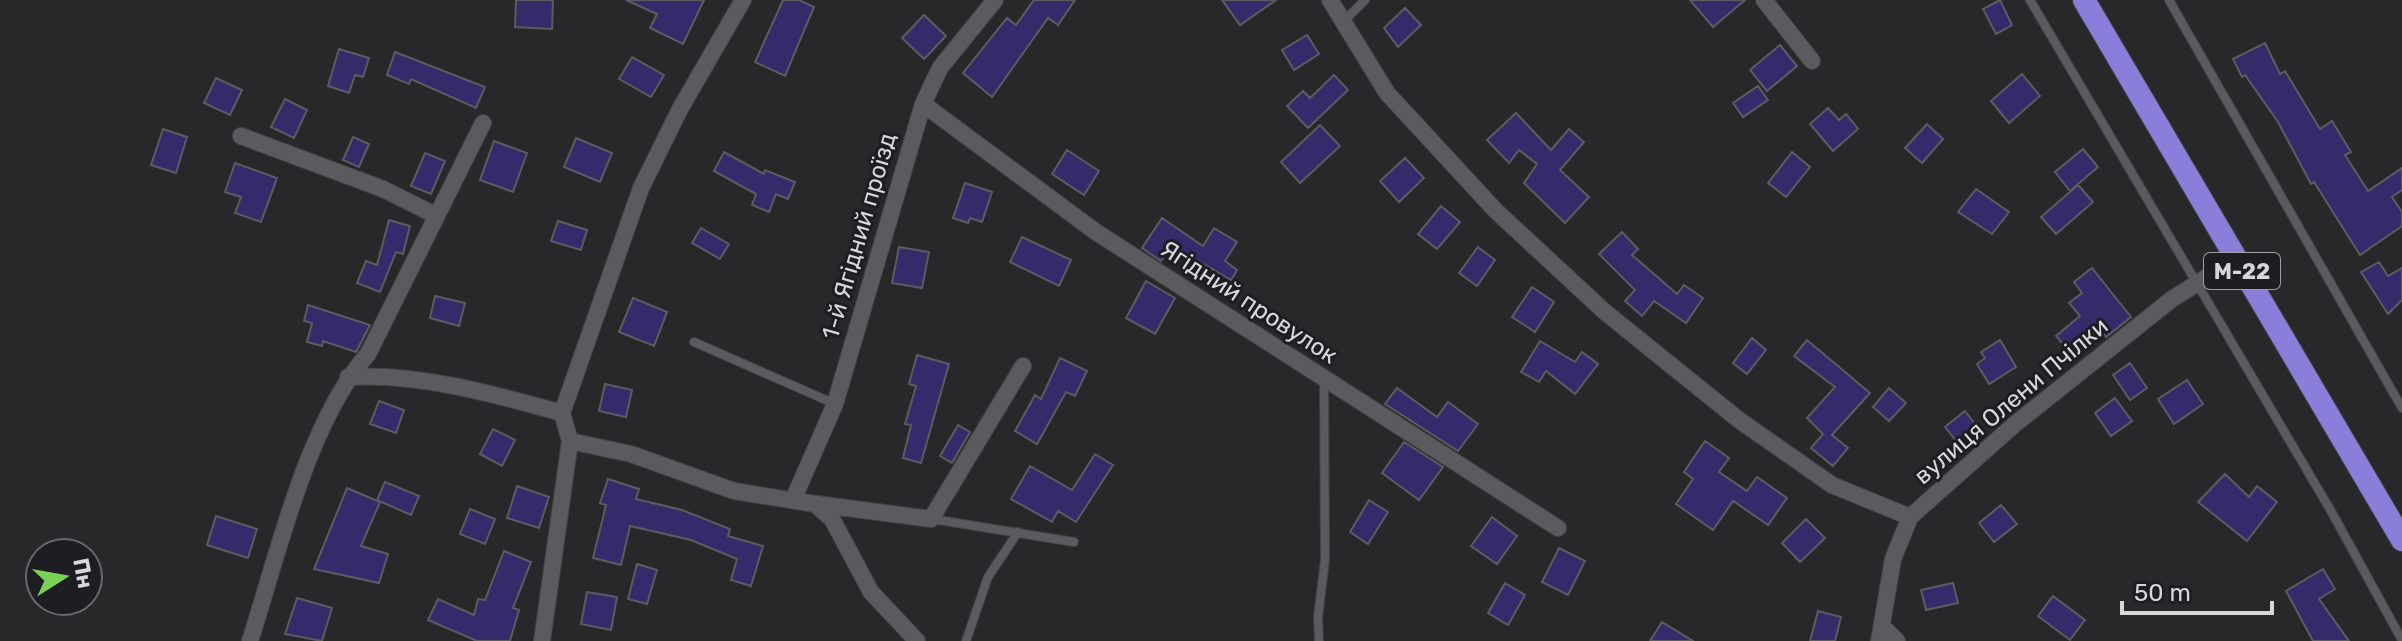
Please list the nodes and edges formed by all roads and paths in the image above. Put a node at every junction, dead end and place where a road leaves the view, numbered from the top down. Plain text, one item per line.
1 (743, 0) edge
2 (995, 0) edge
3 (1330, 0) edge
4 (1365, 0) edge
5 (1764, 0) edge
6 (2030, 0) edge
7 (2084, 0) edge
8 (2169, 0) edge
9 (1343, 22) junction
10 (1812, 61) dead end
11 (923, 104) junction
12 (483, 123) dead end
13 (241, 136) dead end
14 (437, 216) junction
15 (2236, 259) junction
16 (2195, 285) junction
17 (694, 342) dead end
18 (1023, 366) dead end
19 (348, 377) junction
20 (1324, 380) junction
21 (835, 404) junction
22 (2402, 408) edge
23 (562, 413) junction
24 (570, 441) junction
25 (793, 500) junction
26 (815, 504) junction
27 (1910, 517) junction
28 (931, 519) junction
29 (1558, 528) dead end
30 (1018, 532) junction
31 (2402, 540) edge
32 (1074, 542) dead end
33 (1881, 633) edge
34 (2402, 640) edge
35 (250, 641) edge
36 (542, 641) edge
37 (917, 641) edge
38 (966, 641) edge
39 (1319, 641) edge
40 (1897, 641) edge

1 - 23 street
2 - 11 street, 1-й Ягідний проїзд
3 - 9 street
4 - 9 lane
5 - 10 street
6 - 16 lane
7 - 15 highway, М-22
8 - 22 lane
9 - 27 street
11 - 20 street, Ягідний провулок
11 - 21 street, 1-й Ягідний проїзд
12 - 14 street
13 - 14 street
14 - 19 street
15 - 16 street, вулиця Олени Пчілки
15 - 31 highway, М-22
16 - 27 street, вулиця Олени Пчілки
16 - 34 lane
17 - 21 lane
18 - 28 street
19 - 23 street
19 - 35 street
20 - 29 street, Ягідний провулок
20 - 39 lane
21 - 25 street, 1-й Ягідний проїзд
23 - 24 street
24 - 25 street
24 - 36 street
25 - 26 street
26 - 28 street
26 - 37 street
27 - 33 street, вулиця Олени Пчілки
28 - 30 lane
30 - 32 lane
30 - 38 lane
33 - 40 street, вулиця Олени Пчілки

